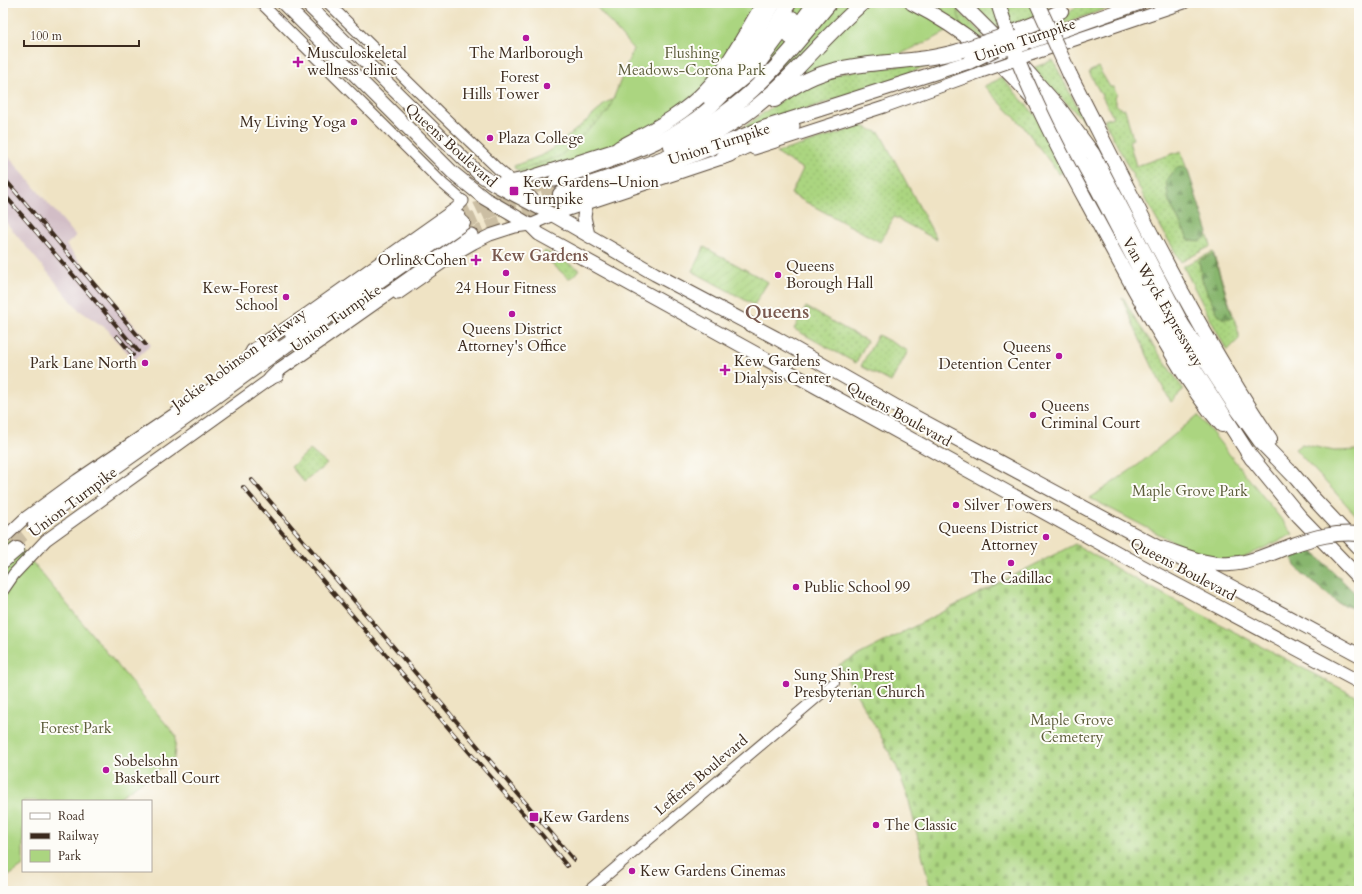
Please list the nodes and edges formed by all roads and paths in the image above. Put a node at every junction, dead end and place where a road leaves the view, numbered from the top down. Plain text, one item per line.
1 (261, 3) edge
2 (283, 3) edge
3 (306, 3) edge
4 (328, 3) edge
5 (764, 3) edge
6 (776, 3) edge
7 (790, 3) edge
8 (863, 3) edge
9 (912, 3) edge
10 (961, 3) edge
11 (998, 3) edge
12 (1037, 3) edge
13 (1140, 3) edge
14 (1184, 3) edge
15 (817, 5) edge
16 (1065, 7) edge
17 (1022, 40) junction
18 (969, 62) joint
19 (726, 92) junction
20 (860, 97) junction
21 (731, 125) junction
22 (619, 148) junction
23 (722, 158) junction
24 (514, 180) junction
25 (494, 184) junction
26 (559, 190) junction
27 (464, 201) joint
28 (586, 204) junction
29 (553, 215) junction
30 (530, 225) junction
31 (465, 226) junction
32 (588, 235) junction
33 (624, 256) junction
34 (615, 276) junction
35 (242, 368) junction
36 (270, 379) junction
37 (1252, 459) junction
38 (1296, 478) junction
39 (38, 528) tunnel mouth
40 (1359, 534) edge
41 (9, 546) edge
42 (1359, 547) edge
43 (1161, 548) junction
44 (3, 561) edge
45 (1359, 578) edge
46 (3, 590) edge
47 (1359, 655) edge
48 (1359, 682) edge
49 (834, 683) dead end
50 (588, 891) edge

1 - 27 street, Queens Boulevard
2 - 30 main road, Queens Boulevard
3 - 25 main road, Queens Boulevard
4 - 24 street, Queens Boulevard
5 - 22 highway
6 - 22 main road, Union Turnpike
7 - 19 main road, Union Turnpike
8 - 21 highway
9 - 37 highway
10 - 38 highway
11 - 37 highway, Van Wyck Expressway, bridge
12 - 38 highway, Van Wyck Expressway, bridge
13 - 17 main road, Union Turnpike
14 - 23 main road, Union Turnpike, bridge
15 - 19 highway
15 - 26 highway
16 - 17 highway
16 - 21 highway, bridge
17 - 18 highway, bridge
18 - 20 main road, Union Turnpike
19 - 26 main road, Union Turnpike
20 - 23 main road
20 - 26 main road, Union Turnpike
21 - 26 highway
22 - 24 main road, Union Turnpike
23 - 28 main road, Union Turnpike
24 - 25 main road, Union Turnpike
24 - 29 street, Queens Boulevard
25 - 29 main road, Queens Boulevard
27 - 35 main road, Union Turnpike
28 - 29 main road, Union Turnpike
28 - 32 main road
29 - 30 main road, Union Turnpike
29 - 32 main road, Queens Boulevard
30 - 34 main road, Queens Boulevard
30 - 36 main road, Union Turnpike
31 - 35 main road, Union Turnpike
31 - 36 main road, Union Turnpike
31 - 39 highway, Jackie Robinson Parkway
32 - 33 main road, Queens Boulevard
33 - 34 main road
33 - 43 main road, Queens Boulevard
34 - 48 main road, Queens Boulevard
35 - 41 main road, Union Turnpike
36 - 46 main road, Union Turnpike
37 - 45 highway, Van Wyck Expressway
38 - 42 highway, Van Wyck Expressway
40 - 43 highway, bridge
41 - 44 highway
43 - 47 main road, Queens Boulevard
49 - 50 street, Lefferts Boulevard

